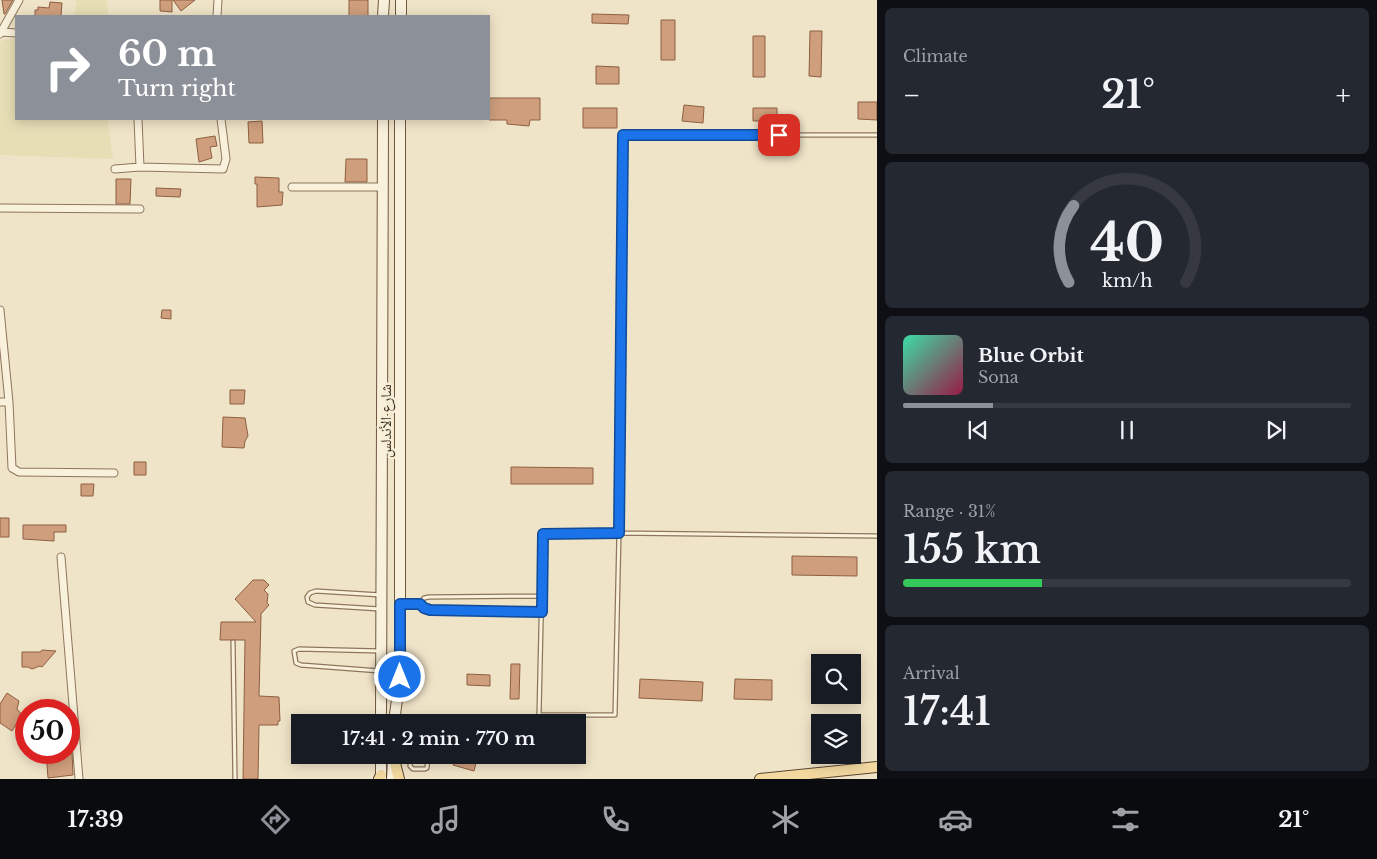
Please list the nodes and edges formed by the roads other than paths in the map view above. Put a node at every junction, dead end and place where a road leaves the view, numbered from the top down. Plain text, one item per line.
1 (19, 0) edge
2 (218, 0) edge
3 (384, 0) edge
4 (401, 0) edge
5 (217, 15) edge
6 (383, 15) edge
7 (401, 15) edge
8 (1, 33) edge
9 (15, 33) edge
10 (138, 120) edge
11 (220, 120) edge
12 (383, 120) edge
13 (400, 120) edge
14 (877, 135) edge
15 (140, 167) junction
16 (115, 169) dead end
17 (292, 187) dead end
18 (382, 187) junction
19 (0, 208) edge
20 (140, 209) dead end
21 (0, 310) edge
22 (0, 402) edge
23 (9, 402) junction
24 (114, 473) dead end
25 (619, 533) junction
26 (877, 536) edge
27 (61, 556) dead end
28 (541, 596) junction
29 (381, 602) junction
30 (400, 604) junction
31 (420, 604) junction
32 (542, 612) junction
33 (233, 642) dead end
34 (381, 651) junction
35 (381, 671) junction
36 (381, 714) edge
37 (395, 714) edge
38 (381, 764) edge
39 (393, 764) edge
40 (395, 764) edge
41 (410, 764) edge
42 (427, 764) edge
43 (877, 767) edge
44 (380, 778) edge
45 (79, 779) edge
46 (235, 779) edge
47 (392, 779) edge
48 (399, 779) edge
49 (760, 779) edge

1 - 8 street
2 - 5 street
3 - 6 main road
4 - 7 main road
8 - 9 street
10 - 15 street
11 - 15 street
12 - 18 main road, شارع الأندلس
13 - 30 main road, شارع الأندلس
14 - 25 lane
15 - 16 street
17 - 18 street
18 - 29 main road, شارع الأندلس
19 - 20 street
21 - 23 street
22 - 23 street
23 - 24 street
25 - 26 lane
25 - 28 lane
25 - 32 lane
27 - 45 street
28 - 31 lane
28 - 32 lane
29 - 29 lane
29 - 30 main road
29 - 34 main road, شارع الأندلس
30 - 31 lane
30 - 37 main road, شارع الأندلس
31 - 32 lane
33 - 46 lane
34 - 35 main road, شارع الأندلس
34 - 35 lane
35 - 36 main road, شارع الأندلس
38 - 44 main road
39 - 47 main road
40 - 48 main road
41 - 42 lane
43 - 49 main road

